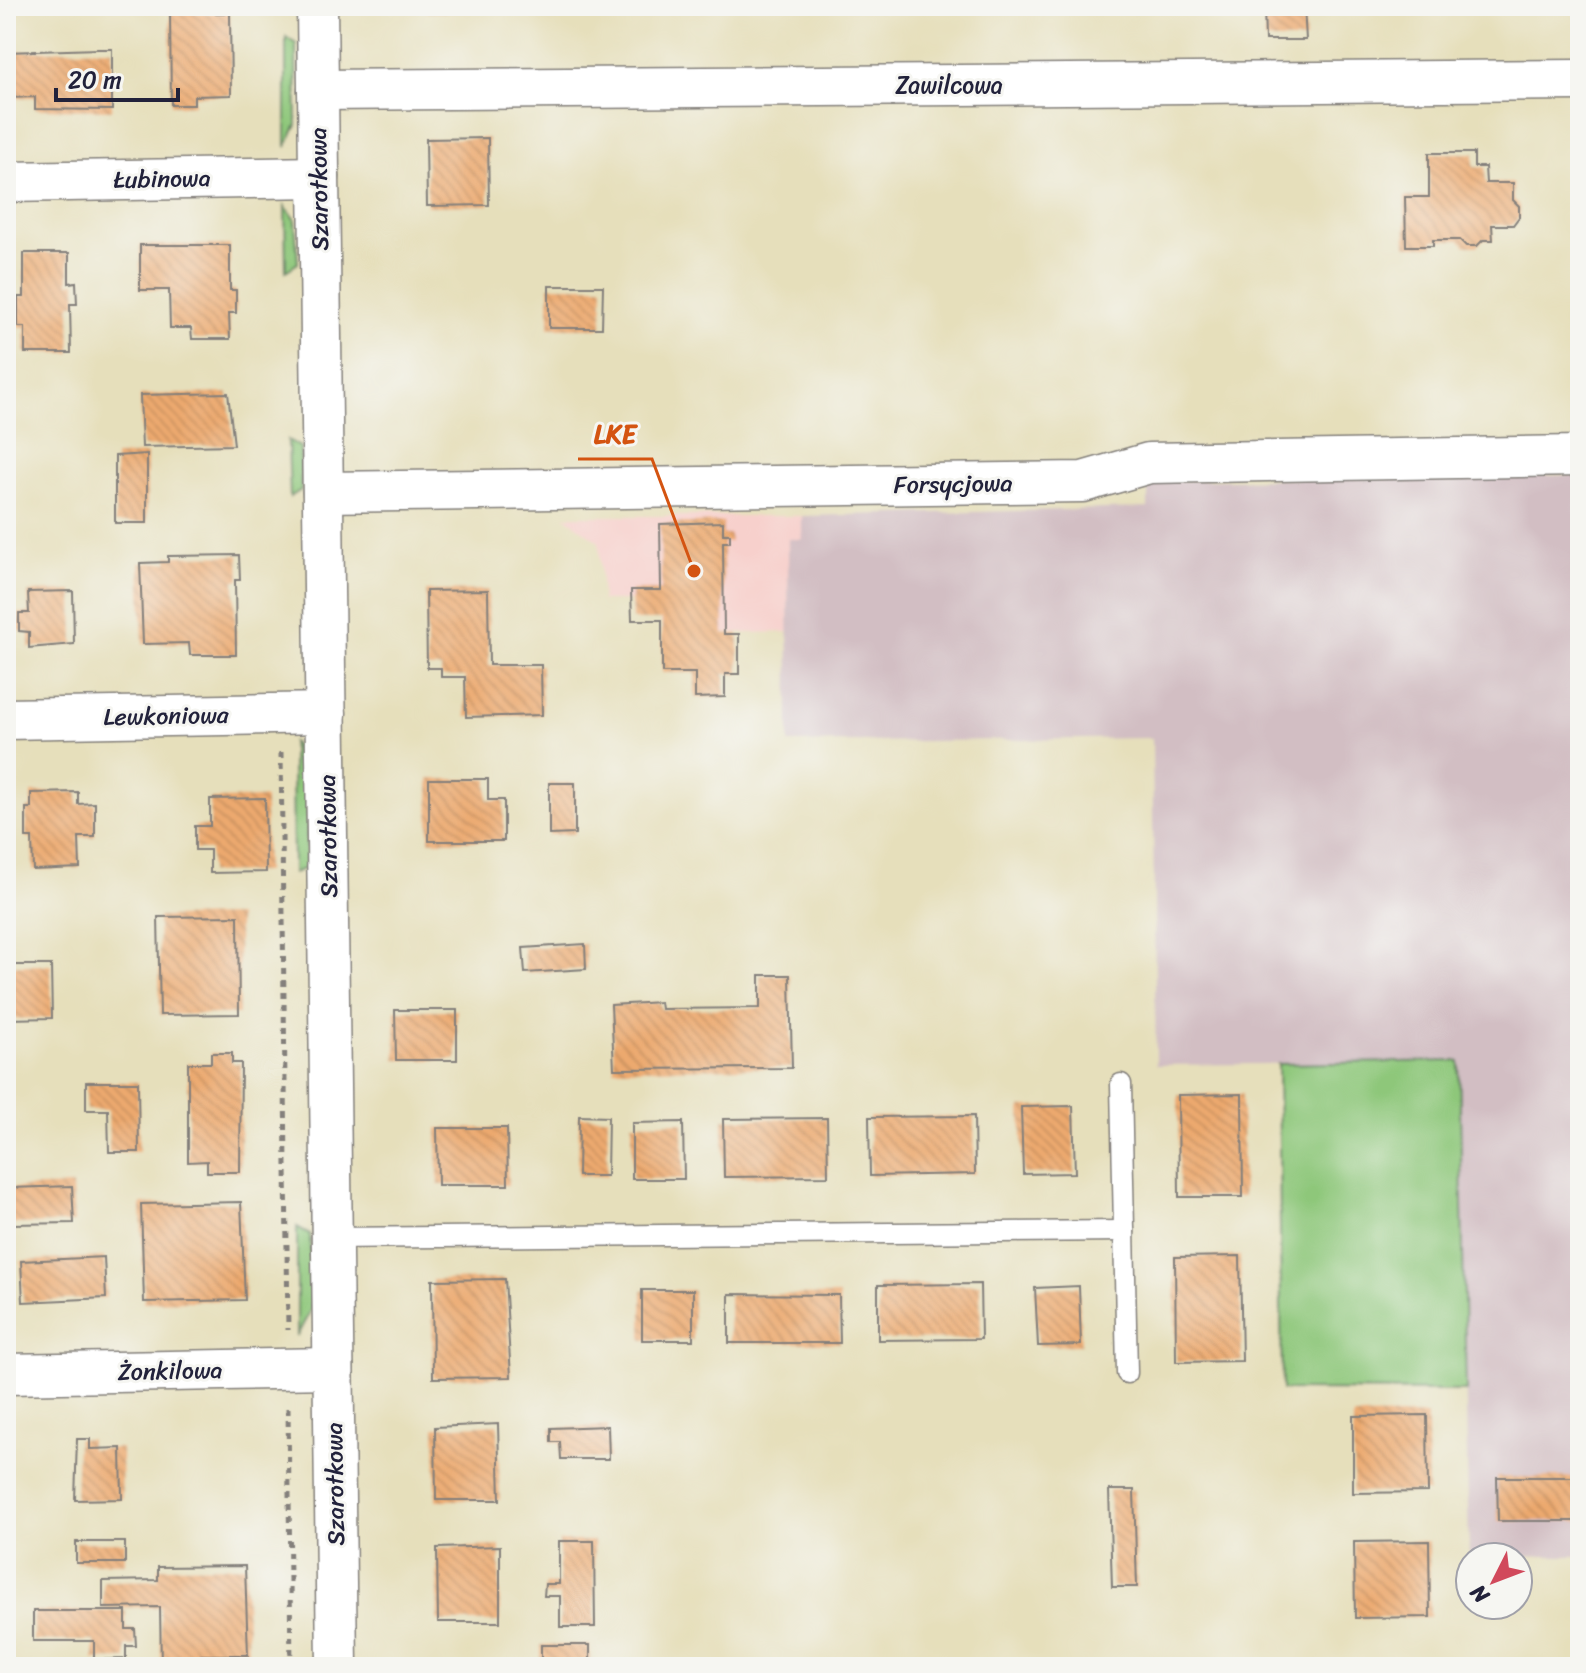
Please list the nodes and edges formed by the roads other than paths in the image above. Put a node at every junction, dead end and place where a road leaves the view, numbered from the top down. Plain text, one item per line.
1 (317, 6) edge
2 (1580, 80) edge
3 (318, 90) junction
4 (319, 177) junction
5 (6, 182) edge
6 (1580, 456) edge
7 (323, 492) junction
8 (326, 713) junction
9 (6, 719) edge
10 (1121, 1084) dead end
11 (1124, 1231) junction
12 (332, 1238) junction
13 (333, 1368) junction
14 (1127, 1373) dead end
15 (6, 1374) edge
16 (337, 1667) edge

1 - 3 street, Szarotkowa
2 - 3 street, Zawilcowa
3 - 4 street, Szarotkowa
4 - 5 street, Łubinowa
4 - 7 street, Szarotkowa
6 - 7 street, Forsycjowa
7 - 8 street, Szarotkowa
8 - 9 street, Lewkoniowa
8 - 12 street, Szarotkowa
10 - 11 lane
11 - 12 lane
11 - 14 lane
12 - 13 street, Szarotkowa
13 - 15 street, Żonkilowa
13 - 16 street, Szarotkowa

